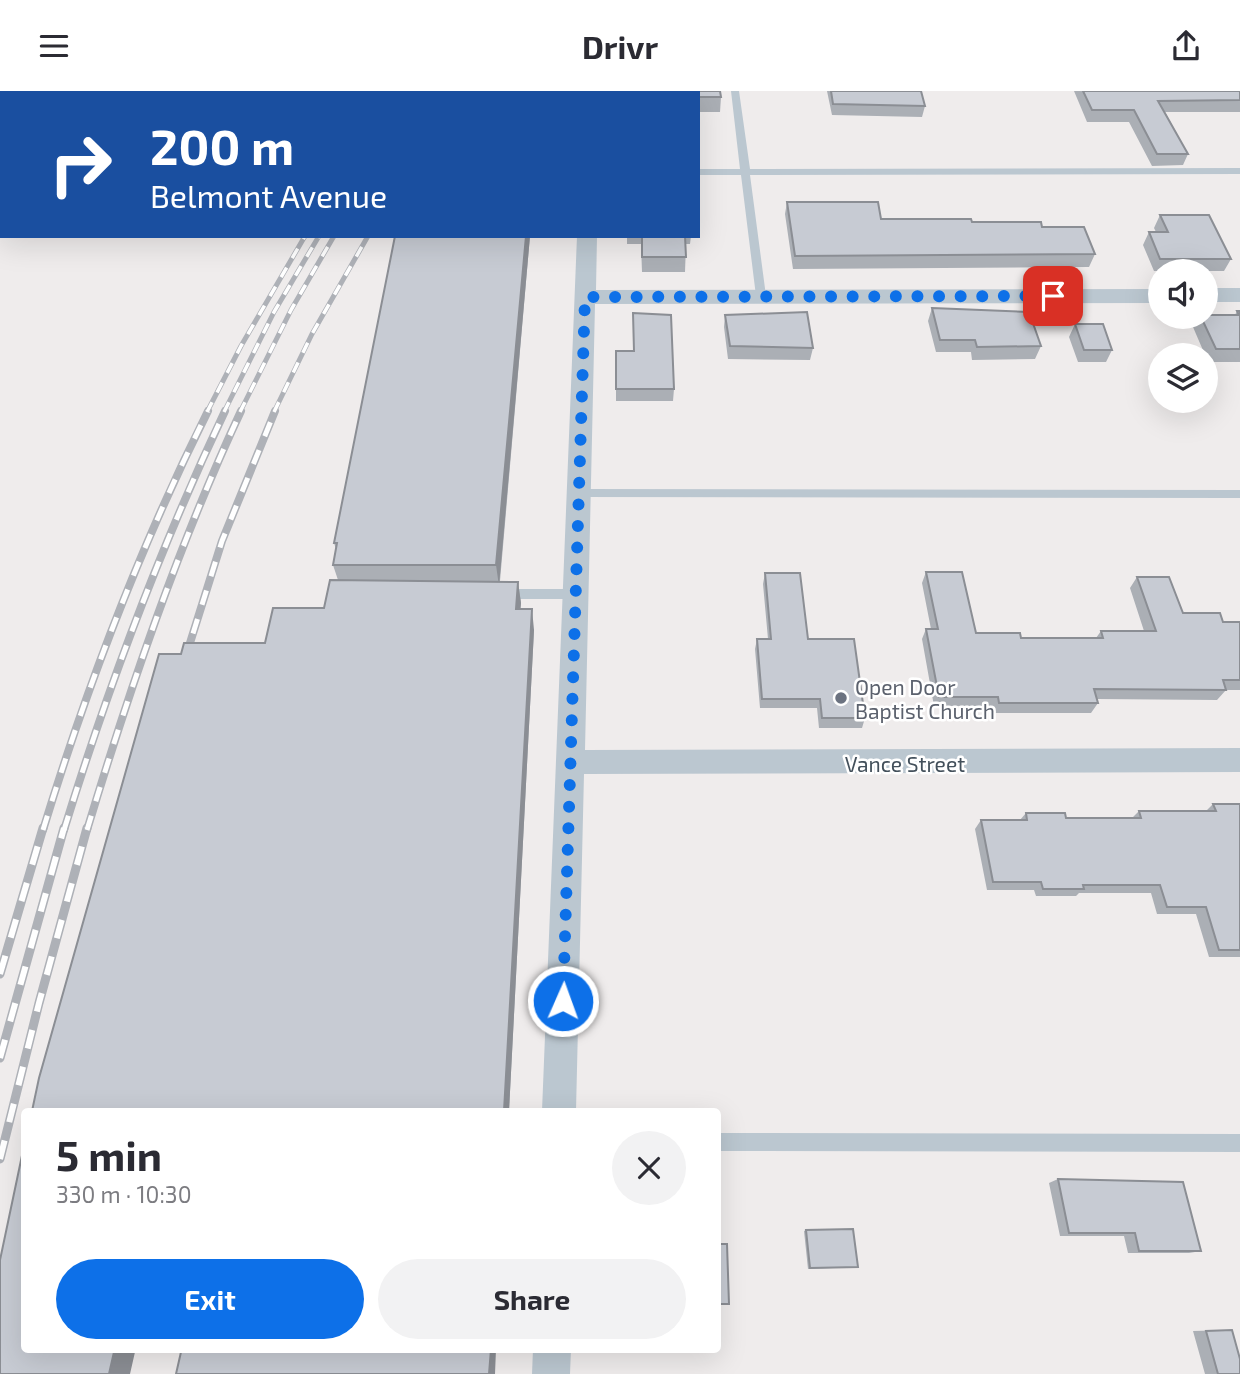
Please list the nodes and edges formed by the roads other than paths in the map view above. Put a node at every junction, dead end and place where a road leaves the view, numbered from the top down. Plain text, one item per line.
1 (735, 91) edge
2 (700, 171) edge
3 (1240, 171) edge
4 (745, 172) junction
5 (587, 238) edge
6 (1218, 295) edge
7 (1240, 295) edge
8 (761, 296) junction
9 (1148, 296) edge
10 (585, 297) junction
11 (579, 493) junction
12 (1240, 493) edge
13 (490, 594) edge
14 (576, 594) junction
15 (1240, 761) edge
16 (570, 762) junction
17 (559, 1108) edge
18 (721, 1142) edge
19 (1240, 1143) edge
20 (552, 1353) edge
21 (551, 1374) edge

1 - 4 lane
2 - 4 lane
3 - 4 lane
4 - 8 lane
5 - 10 street
6 - 7 street
8 - 9 street
8 - 10 street
10 - 11 street
11 - 12 lane
11 - 14 street
13 - 14 lane
14 - 16 street
15 - 16 street, Vance Street
16 - 17 street
18 - 19 lane
20 - 21 street

